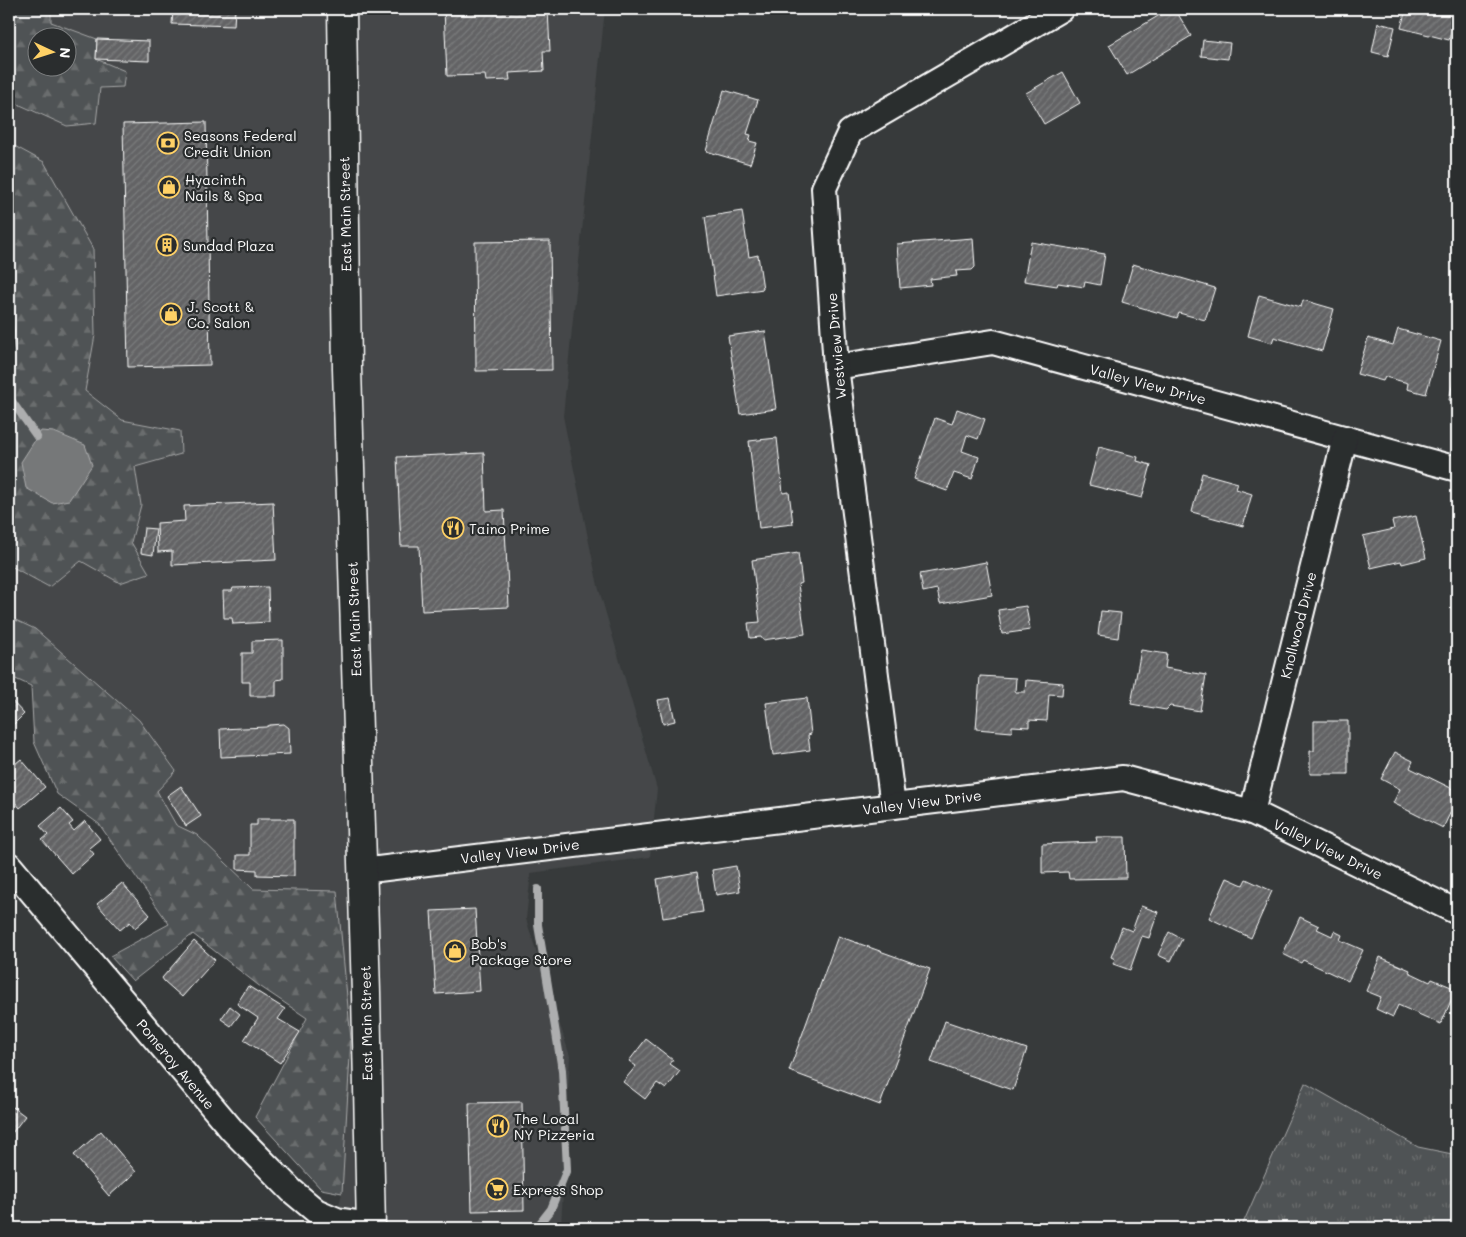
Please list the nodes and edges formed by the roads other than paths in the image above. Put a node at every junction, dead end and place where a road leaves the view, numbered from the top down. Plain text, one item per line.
1 (342, 9) edge
2 (1061, 9) edge
3 (836, 367) junction
4 (1344, 438) junction
5 (1457, 469) edge
6 (892, 806) junction
7 (1252, 812) junction
8 (9, 865) edge
9 (362, 871) junction
10 (1457, 912) edge
11 (371, 1226) edge

1 - 9 main road, East Main Street
2 - 3 street, Westview Drive
3 - 4 street, Valley View Drive
3 - 6 street, Westview Drive
4 - 5 street, Valley View Drive
4 - 7 street, Knollwood Drive
6 - 7 street, Valley View Drive
6 - 9 street, Valley View Drive
7 - 10 street, Valley View Drive
8 - 11 street, Pomeroy Avenue
9 - 11 main road, East Main Street

